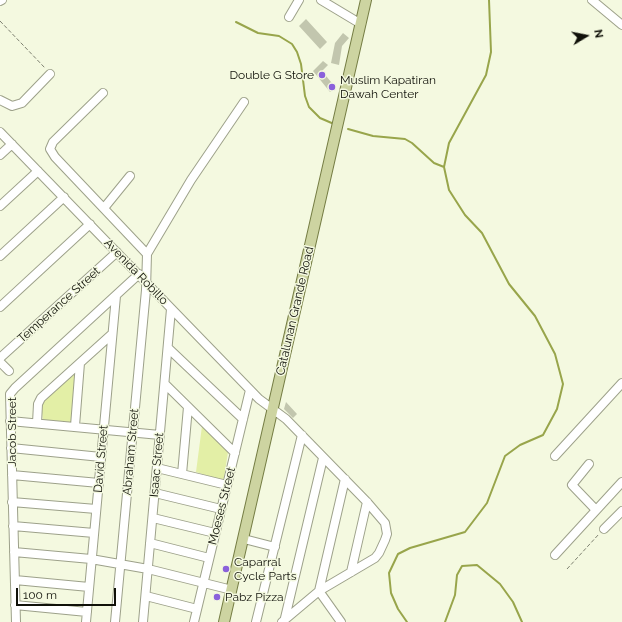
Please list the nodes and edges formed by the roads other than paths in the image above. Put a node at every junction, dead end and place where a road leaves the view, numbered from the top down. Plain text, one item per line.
1 (299, 0) edge
2 (321, 0) edge
3 (366, 0) edge
4 (592, 0) edge
5 (288, 17) dead end
6 (360, 24) junction
7 (622, 25) edge
8 (50, 74) road end
9 (103, 93) dead end
10 (0, 100) edge
11 (244, 102) dead end
12 (0, 132) edge
13 (12, 144) junction
14 (0, 155) edge
15 (38, 171) junction
16 (130, 176) dead end
17 (64, 197) junction
18 (0, 206) edge
19 (104, 208) junction
20 (90, 224) junction
21 (117, 252) junction
22 (147, 254) junction
23 (0, 256) edge
24 (139, 274) junction
25 (146, 282) junction
26 (116, 296) junction
27 (0, 307) edge
28 (171, 309) junction
29 (112, 334) junction
30 (168, 348) junction
31 (0, 358) edge
32 (0, 362) edge
33 (80, 363) junction
34 (9, 371) dead end
35 (622, 383) edge
36 (165, 384) junction
37 (250, 390) junction
38 (188, 407) junction
39 (273, 411) junction
40 (243, 419) junction
41 (10, 421) junction
42 (37, 423) junction
43 (75, 426) junction
44 (104, 429) junction
45 (133, 432) junction
46 (160, 435) junction
47 (302, 435) junction
48 (11, 448) junction
49 (235, 452) junction
50 (555, 456) dead end
51 (101, 457) junction
52 (323, 458) junction
53 (589, 464) dead end
54 (157, 468) junction
55 (182, 474) junction
56 (12, 475) junction
57 (345, 479) junction
58 (622, 482) edge
59 (99, 483) junction
60 (227, 485) junction
61 (155, 493) junction
62 (12, 502) junction
63 (367, 502) junction
64 (96, 509) junction
65 (221, 509) junction
66 (596, 510) junction
67 (622, 511) edge
68 (153, 518) junction
69 (13, 526) junction
70 (604, 529) road end
71 (94, 533) junction
72 (215, 534) junction
73 (244, 539) junction
74 (150, 543) junction
75 (274, 547) junction
76 (14, 552) junction
77 (555, 555) dead end
78 (209, 558) junction
79 (92, 559) junction
80 (120, 564) junction
81 (148, 569) junction
82 (351, 572) junction
83 (15, 580) junction
84 (203, 583) junction
85 (89, 587) junction
86 (232, 590) junction
87 (319, 591) junction
88 (146, 596) junction
89 (15, 605) junction
90 (197, 609) junction
91 (87, 612) junction
92 (283, 620) edge
93 (16, 622) edge
94 (86, 622) edge
95 (115, 622) edge
96 (143, 622) edge
97 (194, 622) edge
98 (224, 622) edge
99 (256, 622) edge
100 (341, 622) edge

1 - 5 street
2 - 6 street
3 - 6 main road, Catalunan Grande Road
4 - 7 street
6 - 39 main road, Catalunan Grande Road
8 - 10 street
9 - 19 street
11 - 22 street
12 - 13 street, Avenida Robillo
13 - 14 street
13 - 15 street, Avenida Robillo
15 - 17 street, Avenida Robillo
15 - 18 street
16 - 19 street
17 - 20 street, Avenida Robillo
17 - 23 street
19 - 22 street
20 - 21 street, Avenida Robillo
20 - 27 street
21 - 24 street, Avenida Robillo
21 - 31 street, Temperance Street
22 - 25 street, Abraham Street
24 - 25 street, Avenida Robillo
24 - 26 street, Jacob Street
25 - 28 street, Avenida Robillo
25 - 45 street, Abraham Street
26 - 29 street, David Street
26 - 41 street, Jacob Street
28 - 30 street, Isaac Street
28 - 37 street, Avenida Robillo
29 - 33 street
29 - 44 street, David Street
30 - 36 street, Isaac Street
30 - 40 street
32 - 34 street
33 - 42 street
33 - 43 street
35 - 50 street
36 - 38 street
36 - 46 street, Isaac Street
37 - 39 street, Avenida Robillo
37 - 40 street, Moeses Street
38 - 49 street
38 - 55 street
39 - 47 street, Avenida Robillo
39 - 73 main road, Catalunan Grande Road
40 - 49 street, Moeses Street
41 - 42 street
41 - 48 street, Jacob Street
42 - 43 street
43 - 44 street
44 - 45 street
44 - 51 street, David Street
45 - 46 street
45 - 80 street, Abraham Street
46 - 54 street, Isaac Street
47 - 52 street, Avenida Robillo
47 - 75 street
48 - 51 street
48 - 56 street, Jacob Street
49 - 60 street, Moeses Street
51 - 59 street, David Street
52 - 57 street, Avenida Robillo
52 - 92 street
53 - 66 street
54 - 55 street
54 - 61 street, Isaac Street
55 - 60 street
56 - 59 street
56 - 62 street, Jacob Street
57 - 63 street, Avenida Robillo
57 - 87 street
58 - 66 street
59 - 64 street, David Street
60 - 65 street, Moeses Street
61 - 65 street
61 - 68 street, Isaac Street
62 - 64 street
62 - 69 street, Jacob Street
63 - 82 street
63 - 82 street, Avenida Robillo
64 - 71 street, David Street
65 - 72 street, Moeses Street
66 - 77 street
67 - 70 street
68 - 72 street
68 - 74 street, Isaac Street
69 - 71 street
69 - 76 street, Jacob Street
71 - 79 street, David Street
72 - 78 street, Moeses Street
73 - 75 street
73 - 86 main road, Catalunan Grande Road
74 - 78 street
74 - 81 street, Isaac Street
75 - 99 street
76 - 79 street
76 - 83 street, Jacob Street
78 - 84 street, Moeses Street
79 - 80 street
79 - 85 street, David Street
80 - 81 street
80 - 95 street, Abraham Street
81 - 84 street
81 - 88 street, Isaac Street
82 - 87 street, Avenida Robillo
83 - 85 street
83 - 89 street, Jacob Street
84 - 86 street
84 - 90 street, Moeses Street
85 - 91 street, David Street
86 - 98 main road, Catalunan Grande Road
87 - 92 street, Avenida Robillo
87 - 100 street
88 - 90 street
88 - 96 street, Isaac Street
89 - 91 street
89 - 93 street, Jacob Street
90 - 97 street, Moeses Street
91 - 94 street, David Street

